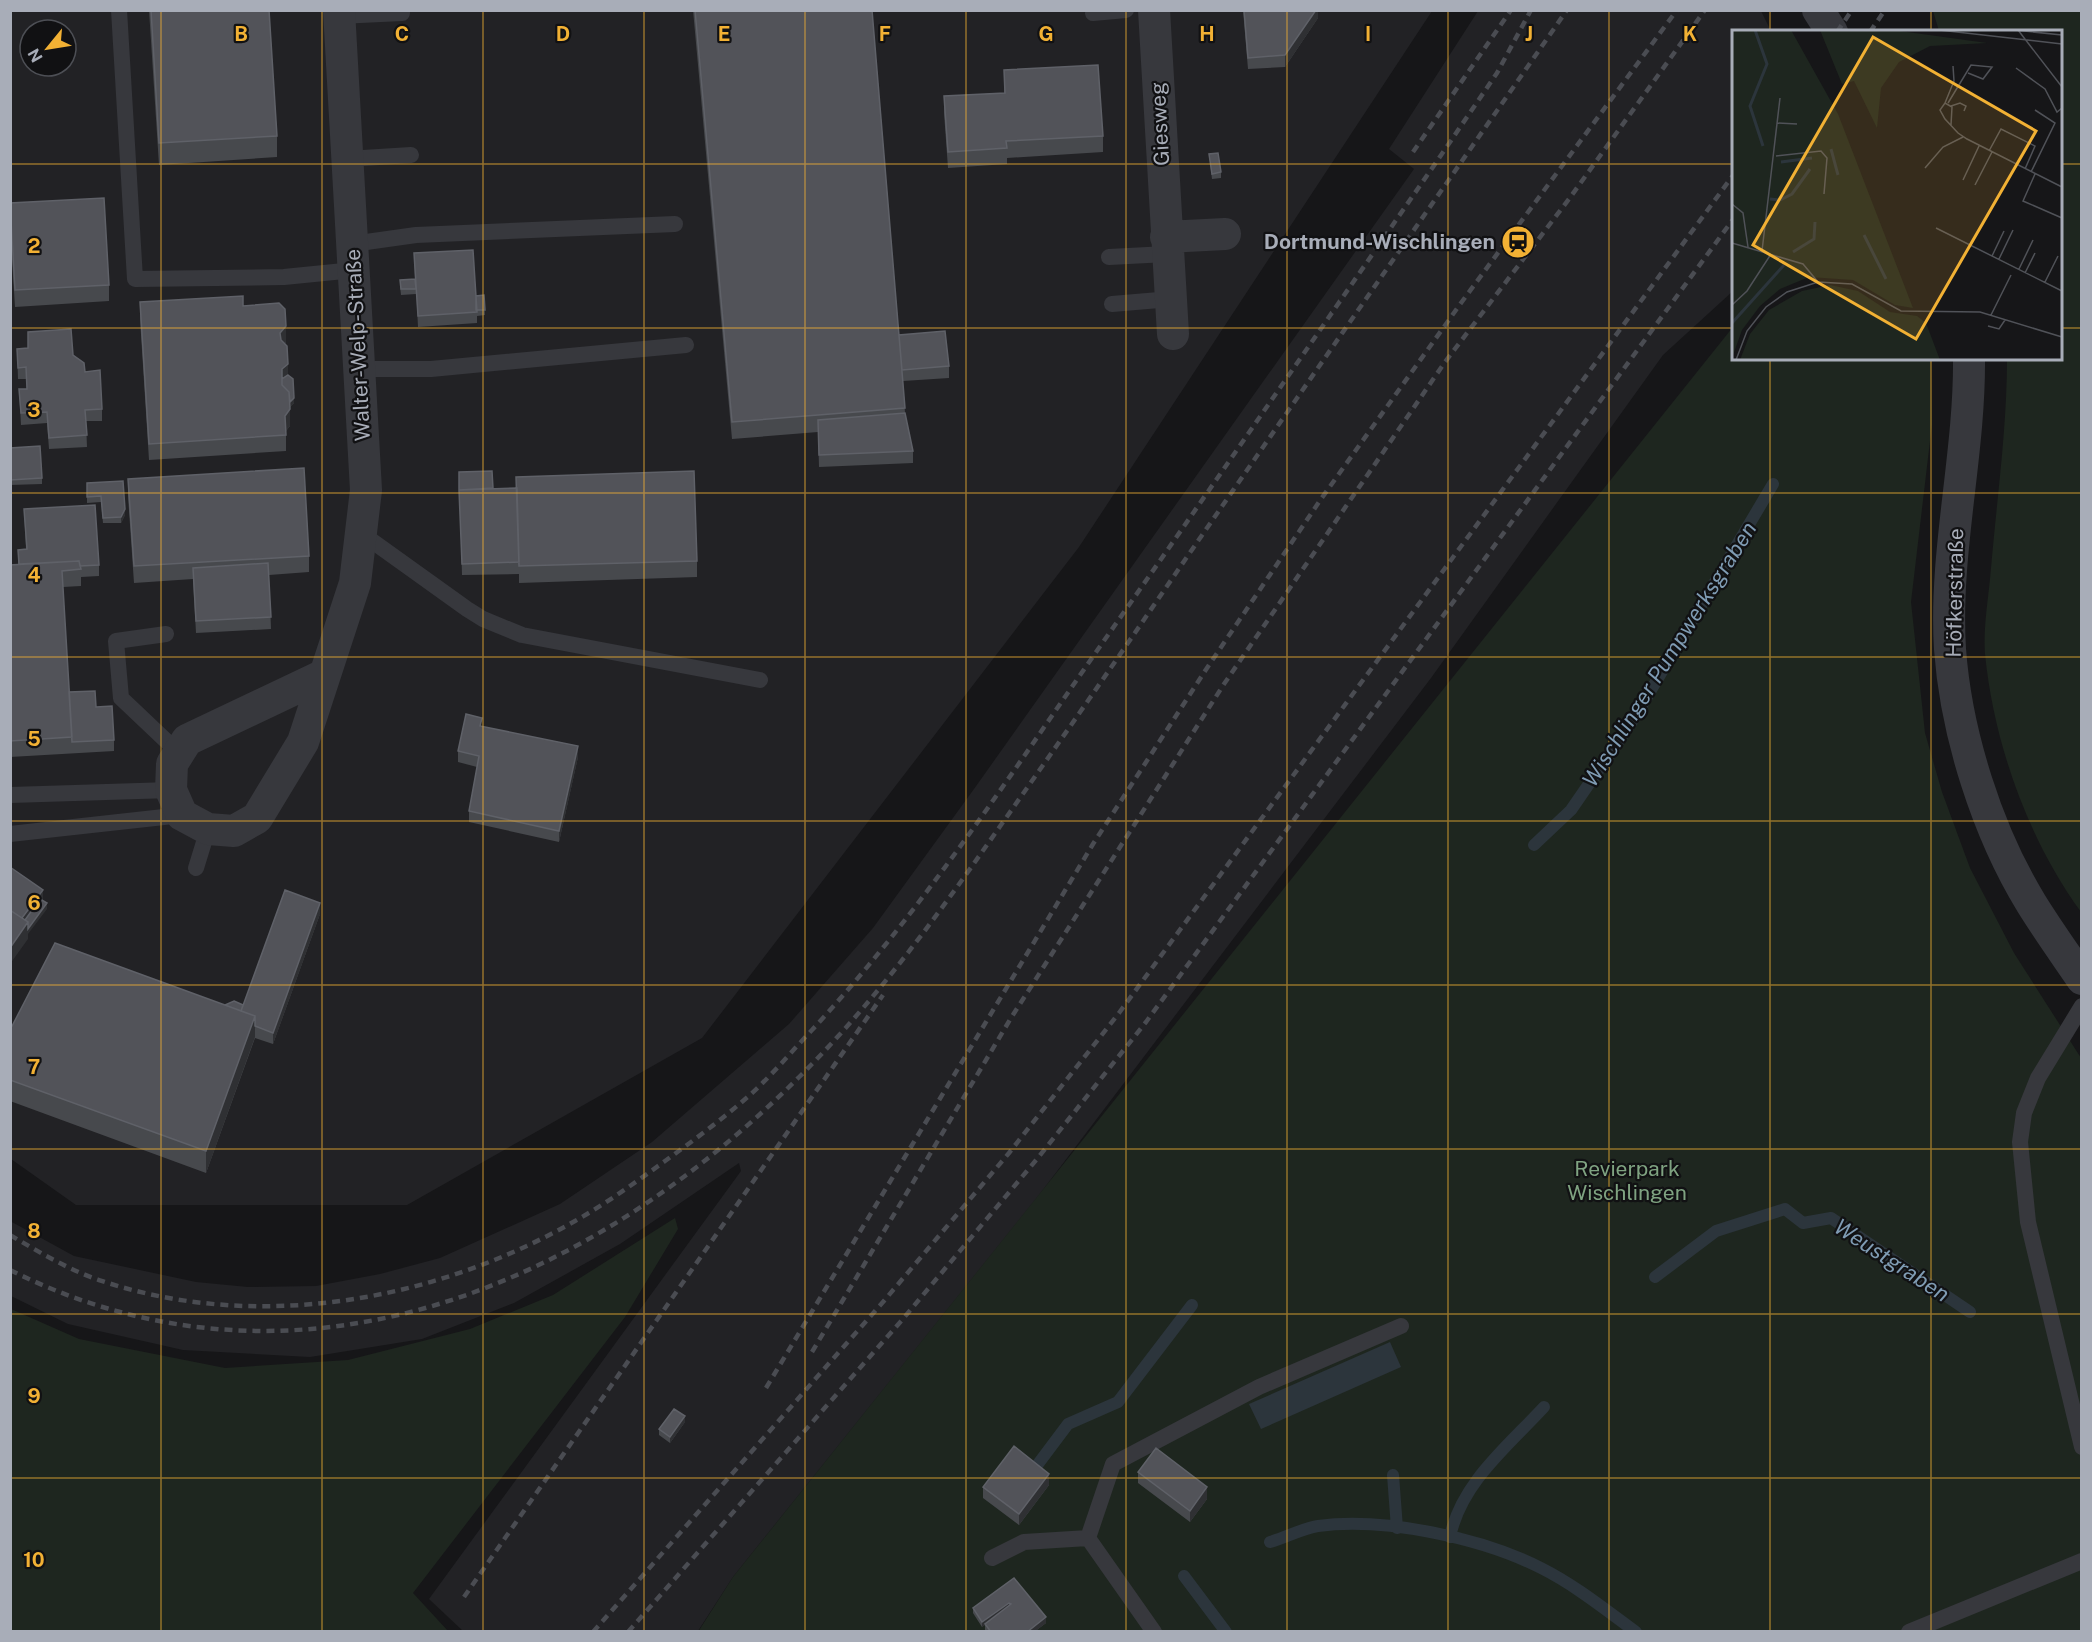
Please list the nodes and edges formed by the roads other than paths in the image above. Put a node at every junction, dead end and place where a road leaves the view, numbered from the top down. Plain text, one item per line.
1 (119, 10) edge
2 (1126, 10) edge
3 (1154, 10) edge
4 (1818, 10) edge
5 (339, 13) edge
6 (402, 13) dead end
7 (1093, 13) dead end
8 (1831, 30) edge
9 (411, 155) dead end
10 (347, 159) junction
11 (675, 224) dead end
12 (1225, 234) dead end
13 (1167, 245) junction
14 (353, 257) junction
15 (1109, 257) dead end
16 (1171, 299) junction
17 (1112, 304) dead end
18 (1173, 334) dead end
19 (686, 345) dead end
20 (1969, 360) edge
21 (359, 369) junction
22 (361, 533) junction
23 (166, 634) dead end
24 (324, 675) junction
25 (760, 680) dead end
26 (179, 753) junction
27 (10, 795) edge
28 (187, 811) junction
29 (10, 834) edge
30 (196, 868) dead end
31 (2082, 979) edge
32 (2082, 1006) edge
33 (1401, 1326) dead end
34 (2082, 1447) edge
35 (1088, 1539) junction
36 (992, 1558) dead end
37 (2082, 1561) edge
38 (1154, 1632) edge
39 (1909, 1632) edge

1 - 14 lane
2 - 7 lane
3 - 13 street, Giesweg
4 - 8 street
5 - 6 lane
5 - 10 street, Walter-Welp-Straße
9 - 10 lane
10 - 14 street, Walter-Welp-Straße
11 - 14 lane
12 - 13 street
13 - 15 lane
13 - 16 street, Giesweg
14 - 21 street, Walter-Welp-Straße
16 - 17 lane
16 - 18 street, Giesweg
19 - 21 lane
20 - 31 street, Höfkerstraße
21 - 22 street, Walter-Welp-Straße
22 - 24 street, Walter-Welp-Straße
22 - 25 lane
23 - 26 lane
24 - 26 street
24 - 28 street, Walter-Welp-Straße
26 - 28 street
27 - 28 lane
28 - 29 lane
28 - 30 lane
32 - 34 lane
33 - 35 lane
35 - 36 lane
35 - 38 lane
37 - 39 lane

